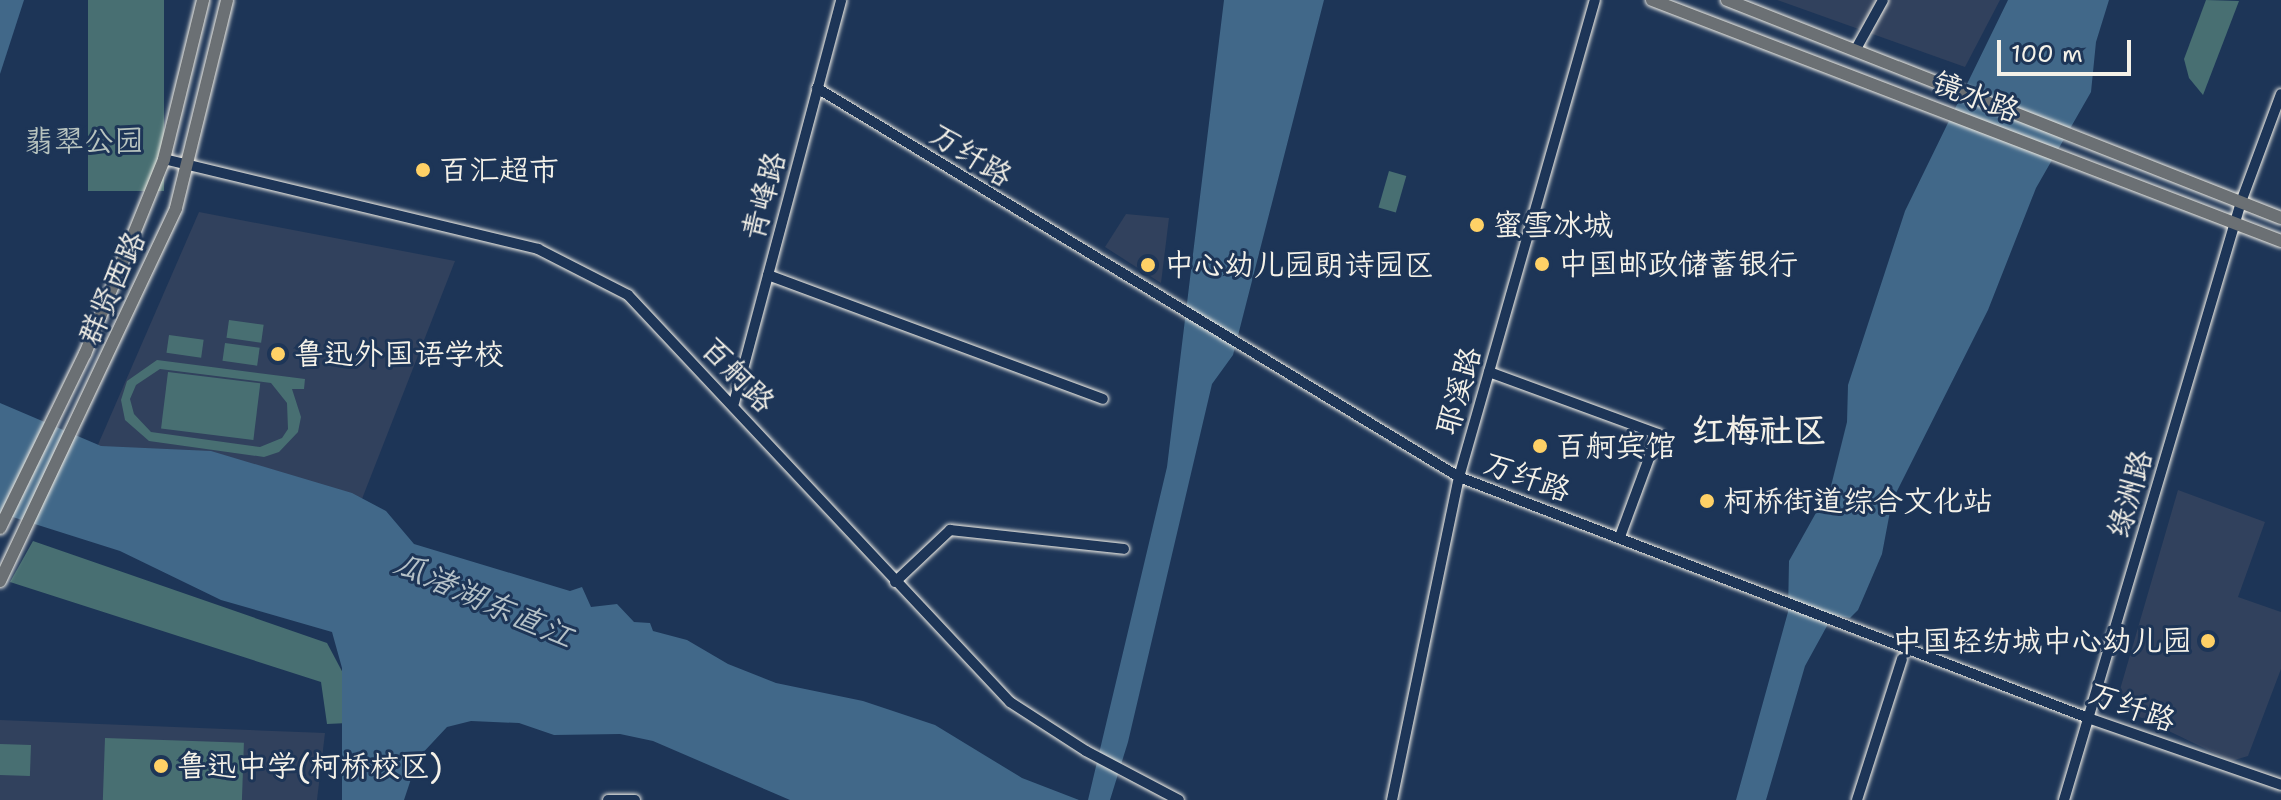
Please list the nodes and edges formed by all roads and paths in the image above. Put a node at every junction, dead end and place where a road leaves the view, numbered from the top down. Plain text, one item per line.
1 (203, 0) edge
2 (227, 0) edge
3 (841, 0) edge
4 (1595, 0) edge
5 (1652, 0) edge
6 (1727, 0) edge
7 (1883, 0) edge
8 (1856, 49) junction
9 (817, 88) junction
10 (2281, 94) edge
11 (164, 159) junction
12 (186, 164) junction
13 (2241, 202) junction
14 (2281, 218) edge
15 (2235, 223) junction
16 (2281, 241) edge
17 (768, 275) junction
18 (1489, 372) junction
19 (1103, 399) dead end
20 (734, 403) junction
21 (1459, 477) junction
22 (2, 523) edge
23 (1620, 537) junction
24 (1124, 549) dead end
25 (0, 581) edge
26 (895, 582) junction
27 (1902, 659) dead end
28 (2088, 718) junction
29 (2281, 785) edge
30 (608, 800) edge
31 (635, 800) edge
32 (1179, 800) edge
33 (1392, 800) edge
34 (1857, 800) edge
35 (2064, 800) edge

1 - 11 main road, 群贤西路
2 - 12 main road, 群贤西路
3 - 9 street, 青峰路
4 - 18 street, 耶溪路
5 - 15 main road, 镜水路
6 - 8 main road, 镜水路
7 - 8 street
8 - 13 main road, 镜水路
9 - 17 street, 青峰路
9 - 21 street, 万纤路
10 - 13 street, 绿洲路
11 - 12 street, 百舸路
11 - 22 main road, 群贤西路
12 - 20 street, 百舸路
12 - 25 main road, 群贤西路
13 - 14 main road, 镜水路
13 - 15 street, 绿洲路
15 - 16 main road, 镜水路
15 - 28 street, 绿洲路
17 - 19 street
17 - 20 street, 青峰路
18 - 21 street, 耶溪路
18 - 23 street
20 - 26 street, 百舸路
21 - 23 street, 万纤路
21 - 33 street, 耶溪路
23 - 28 street, 万纤路
24 - 26 street
26 - 32 street, 百舸路
27 - 34 street
28 - 29 street, 万纤路
28 - 35 street, 绿洲路
30 - 31 street

